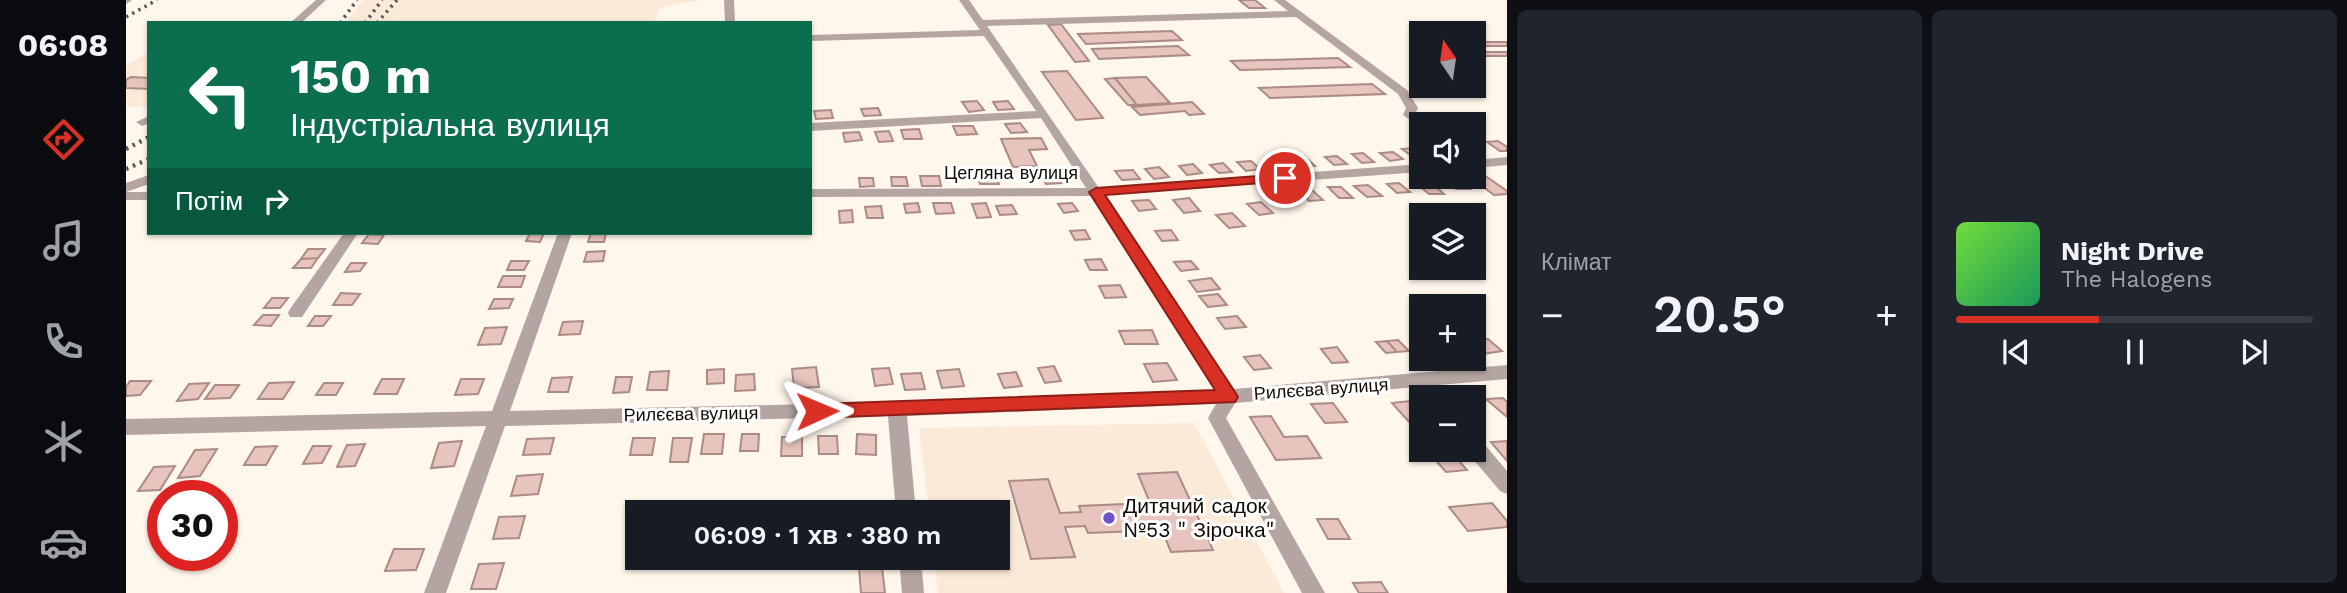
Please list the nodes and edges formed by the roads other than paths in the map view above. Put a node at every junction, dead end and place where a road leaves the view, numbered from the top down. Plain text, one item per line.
1 (321, 0) edge
2 (729, 0) edge
3 (964, 0) edge
4 (1279, 0) edge
5 (1298, 14) junction
6 (297, 21) edge
7 (730, 21) edge
8 (982, 28) junction
9 (812, 37) edge
10 (1410, 112) edge
11 (1044, 114) junction
12 (812, 127) edge
13 (1486, 161) edge
14 (1507, 161) edge
15 (1409, 169) edge
16 (147, 180) edge
17 (126, 188) edge
18 (1096, 192) junction
19 (812, 193) edge
20 (126, 196) edge
21 (147, 196) edge
22 (350, 235) edge
23 (564, 235) edge
24 (296, 313) dead end
25 (1507, 372) edge
26 (1419, 382) junction
27 (1422, 385) edge
28 (1229, 397) junction
29 (897, 409) junction
30 (497, 418) junction
31 (126, 427) edge
32 (1486, 460) edge
33 (1507, 485) edge
34 (905, 500) edge
35 (911, 570) edge
36 (435, 593) edge
37 (913, 593) edge
38 (1314, 593) edge

1 - 6 street
2 - 7 street
3 - 8 street
4 - 5 street
5 - 8 street
5 - 10 street
8 - 9 street
8 - 11 street
11 - 12 street
11 - 18 street
13 - 14 street
15 - 18 street, Цегляна вулиця
16 - 17 street
18 - 19 street, Цегляна вулиця
18 - 28 street
20 - 21 street
22 - 24 street
23 - 30 street
25 - 26 street, Рилєєва вулиця
26 - 27 street
26 - 28 street, Рилєєва вулиця
28 - 29 street, Рилєєва вулиця
28 - 38 street
29 - 30 street, Рилєєва вулиця
29 - 34 street
30 - 31 street, Рилєєва вулиця
30 - 36 street
32 - 33 street
35 - 37 street

